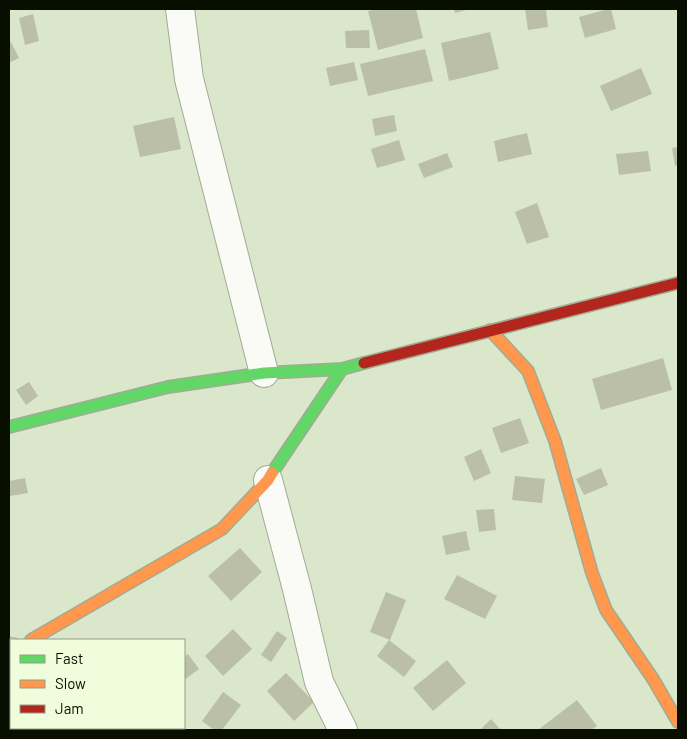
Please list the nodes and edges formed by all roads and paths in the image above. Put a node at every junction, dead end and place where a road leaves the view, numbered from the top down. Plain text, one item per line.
1 (180, 9) edge
2 (678, 283) edge
3 (490, 330) junction
4 (342, 369) junction
5 (264, 373) junction
6 (9, 427) edge
7 (268, 480) junction
8 (33, 639) edge
9 (678, 722) edge
10 (342, 730) edge

1 - 5 street
2 - 3 street
3 - 4 street
3 - 9 street
4 - 5 street
4 - 7 street
5 - 6 street
7 - 8 street
7 - 10 street

